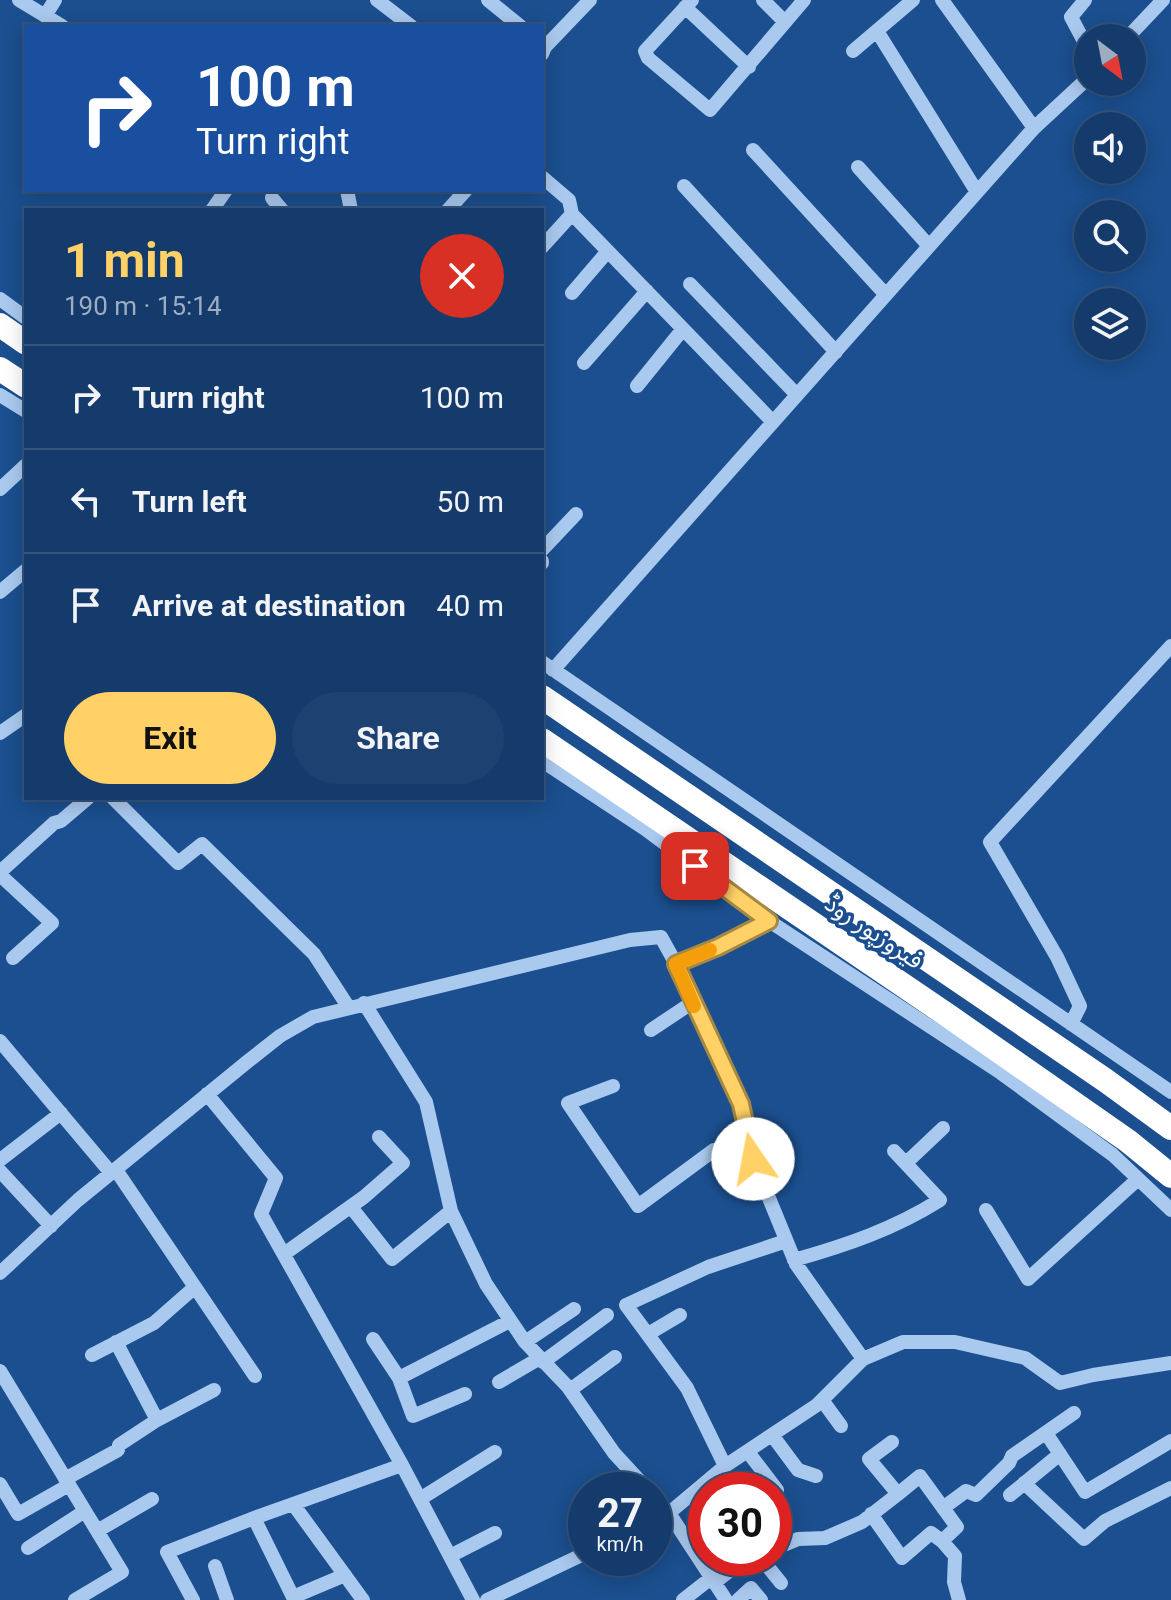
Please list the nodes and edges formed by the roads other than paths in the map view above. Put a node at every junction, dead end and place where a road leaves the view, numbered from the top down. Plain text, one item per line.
1 (19, 0) edge
2 (55, 0) edge
3 (377, 0) edge
4 (590, 0) edge
5 (763, 0) edge
6 (804, 0) edge
7 (913, 0) edge
8 (942, 0) edge
9 (1085, 0) edge
10 (1163, 0) edge
11 (493, 2) edge
12 (688, 4) edge
13 (45, 16) junction
14 (785, 22) junction
15 (59, 24) edge
16 (408, 24) edge
17 (518, 24) edge
18 (1075, 24) edge
19 (1140, 24) edge
20 (877, 31) junction
21 (544, 48) edge
22 (853, 51) dead end
23 (749, 67) junction
24 (1074, 91) edge
25 (1034, 128) junction
26 (753, 150) dead end
27 (858, 167) dead end
28 (544, 179) edge
29 (684, 186) dead end
30 (464, 192) edge
31 (977, 192) junction
32 (450, 208) edge
33 (572, 214) junction
34 (544, 245) edge
35 (929, 246) junction
36 (608, 251) junction
37 (690, 284) dead end
38 (647, 291) junction
39 (572, 293) dead end
40 (886, 295) junction
41 (0, 299) edge
42 (683, 329) junction
43 (19, 330) edge
44 (836, 352) junction
45 (584, 363) dead end
46 (0, 369) edge
47 (637, 386) dead end
48 (797, 395) junction
49 (9, 399) edge
50 (773, 422) junction
51 (24, 467) edge
52 (0, 489) edge
53 (576, 514) dead end
54 (544, 548) edge
55 (24, 572) edge
56 (0, 592) edge
57 (1171, 646) edge
58 (547, 666) edge
59 (544, 698) edge
60 (24, 716) edge
61 (0, 733) edge
62 (544, 741) edge
63 (544, 762) edge
64 (86, 800) edge
65 (115, 800) edge
66 (0, 874) edge
67 (769, 921) junction
68 (13, 958) dead end
69 (676, 964) junction
70 (693, 1002) junction
71 (364, 1003) junction
72 (349, 1008) junction
73 (944, 1024) junction
74 (1071, 1024) junction
75 (651, 1030) dead end
76 (2, 1048) edge
77 (613, 1086) dead end
78 (1171, 1092) edge
79 (207, 1094) junction
80 (61, 1113) junction
81 (943, 1128) dead end
82 (1171, 1128) edge
83 (379, 1137) dead end
84 (751, 1149) junction
85 (894, 1151) dead end
86 (0, 1160) edge
87 (906, 1163) junction
88 (0, 1171) edge
89 (114, 1171) junction
90 (1171, 1176) edge
91 (1138, 1179) junction
92 (351, 1207) junction
93 (986, 1210) dead end
94 (1171, 1210) edge
95 (451, 1211) junction
96 (51, 1226) junction
97 (786, 1241) junction
98 (284, 1254) junction
99 (794, 1260) junction
100 (0, 1273) edge
101 (195, 1287) junction
102 (574, 1309) dead end
103 (607, 1315) dead end
104 (680, 1315) dead end
105 (510, 1321) junction
106 (648, 1334) junction
107 (373, 1339) dead end
108 (116, 1342) junction
109 (525, 1342) junction
110 (92, 1355) dead end
111 (615, 1357) dead end
112 (863, 1359) junction
113 (542, 1360) junction
114 (1171, 1363) edge
115 (0, 1371) edge
116 (255, 1376) dead end
117 (399, 1378) junction
118 (499, 1382) dead end
119 (214, 1390) dead end
120 (570, 1390) junction
121 (465, 1394) dead end
122 (822, 1400) junction
123 (1074, 1413) dead end
124 (157, 1420) junction
125 (841, 1426) dead end
126 (1046, 1433) junction
127 (772, 1435) junction
128 (1171, 1441) edge
129 (892, 1442) dead end
130 (495, 1452) dead end
131 (748, 1452) junction
132 (1060, 1454) junction
133 (402, 1465) junction
134 (725, 1466) junction
135 (631, 1472) edge
136 (718, 1472) edge
137 (763, 1472) edge
138 (816, 1476) dead end
139 (67, 1482) junction
140 (1024, 1483) junction
141 (0, 1484) edge
142 (1171, 1488) edge
143 (898, 1494) junction
144 (1010, 1495) dead end
145 (688, 1498) edge
146 (152, 1499) dead end
147 (420, 1499) junction
148 (293, 1504) junction
149 (943, 1508) junction
150 (85, 1511) junction
151 (672, 1511) edge
152 (871, 1514) junction
153 (254, 1518) junction
154 (672, 1518) edge
155 (97, 1531) junction
156 (495, 1533) dead end
157 (942, 1541) junction
158 (792, 1542) edge
159 (28, 1548) dead end
160 (450, 1556) junction
161 (568, 1562) edge
162 (215, 1566) dead end
163 (345, 1575) junction
164 (719, 1576) edge
165 (775, 1576) edge
166 (712, 1581) junction
167 (756, 1594) edge
168 (294, 1599) edge
169 (491, 1599) edge
170 (75, 1600) edge
171 (193, 1600) edge
172 (227, 1600) edge
173 (363, 1600) edge
174 (473, 1600) edge
175 (683, 1600) edge
176 (726, 1600) edge
177 (738, 1600) edge
178 (959, 1600) edge

1 - 13 street
2 - 13 street
3 - 16 street
4 - 21 street
5 - 14 street
6 - 14 street
7 - 20 street
8 - 25 street
9 - 18 street
10 - 19 street
11 - 17 street
12 - 23 street
12 - 23 street
13 - 15 street
14 - 23 street
20 - 22 street
20 - 31 street
24 - 25 street
25 - 31 street
26 - 40 street
27 - 35 street
28 - 33 street
29 - 44 street
30 - 32 street
31 - 35 street
33 - 34 street
33 - 36 street
35 - 40 street
36 - 38 street
36 - 39 street
37 - 48 street
38 - 42 street
38 - 45 street
40 - 44 street
41 - 43 street
42 - 47 street
42 - 50 street
44 - 48 street
46 - 49 highway
48 - 50 street
50 - 58 street
51 - 52 street
53 - 54 street
55 - 56 street
57 - 74 street
58 - 74 street
59 - 82 highway, فیروزپور روڈ
60 - 61 street
62 - 73 highway, فیروزپور روڈ
63 - 67 street
64 - 66 street
65 - 72 street
66 - 68 street
67 - 69 street
67 - 73 street
69 - 70 street
69 - 71 street
70 - 75 street
70 - 84 street
71 - 72 street
71 - 95 street
72 - 79 street
73 - 90 highway, فیروزپور روڈ
73 - 91 street
74 - 78 street
76 - 80 street
77 - 84 street
79 - 89 street
79 - 98 street
80 - 86 street
80 - 89 street
81 - 87 street
83 - 92 street
84 - 97 street
85 - 87 street
87 - 99 street
88 - 96 street
89 - 96 street
89 - 101 street
91 - 93 street
91 - 94 street
92 - 95 street
92 - 98 street
95 - 105 street
96 - 100 street
97 - 99 street
97 - 106 street
98 - 133 street
99 - 112 street
101 - 108 street
101 - 116 street
102 - 109 street
103 - 113 street
104 - 106 street
105 - 109 street
105 - 117 street
106 - 134 street
107 - 117 street
108 - 110 street
108 - 124 street
109 - 113 street
111 - 120 street
112 - 114 street
112 - 122 street
113 - 118 street
113 - 120 street
115 - 139 street
117 - 121 street
119 - 124 street
120 - 135 street
122 - 125 street
122 - 127 street
123 - 126 street
124 - 139 street
126 - 132 street
126 - 149 street
127 - 131 street
127 - 138 street
128 - 132 street
129 - 143 street
130 - 147 street
131 - 134 street
131 - 137 street
132 - 140 street
133 - 147 street
133 - 148 street
134 - 136 street
139 - 141 street
139 - 150 street
140 - 142 street
140 - 144 street
143 - 149 street
143 - 152 street
145 - 151 street
146 - 155 street
147 - 160 street
148 - 153 street
148 - 163 street
149 - 157 street
150 - 155 street
150 - 159 street
152 - 157 street
152 - 158 street
153 - 168 street
153 - 171 street
154 - 166 street
155 - 170 street
156 - 160 street
157 - 178 street
160 - 174 street
161 - 169 street
162 - 172 street
163 - 168 street
163 - 173 street
164 - 166 street
165 - 167 street
166 - 175 street
166 - 176 street
167 - 177 street

